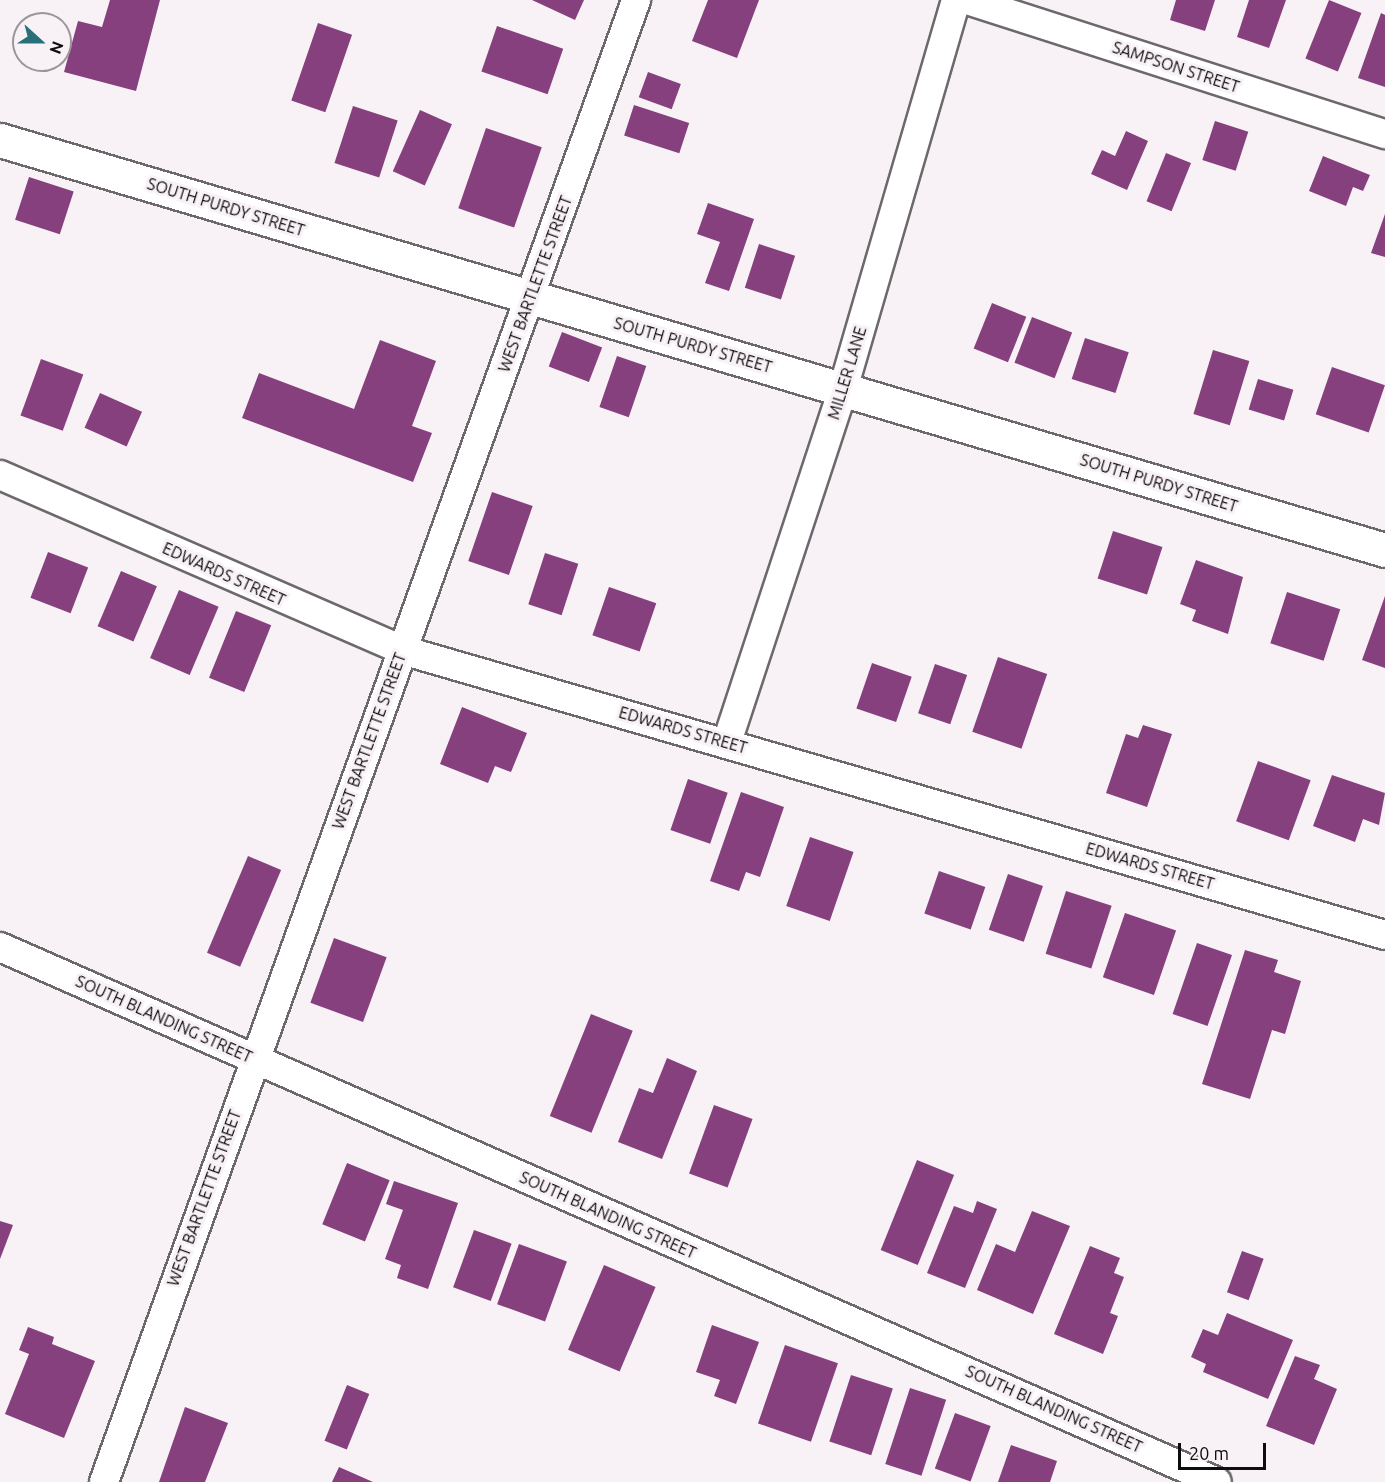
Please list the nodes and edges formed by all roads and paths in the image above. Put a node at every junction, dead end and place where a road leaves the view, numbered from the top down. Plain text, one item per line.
1 (636, 0) edge
2 (956, 0) edge
3 (967, 0) edge
4 (1385, 134) edge
5 (0, 140) edge
6 (530, 297) junction
7 (843, 389) junction
8 (0, 475) edge
9 (1385, 550) edge
10 (402, 650) junction
11 (728, 742) junction
12 (1385, 936) edge
13 (0, 947) edge
14 (254, 1059) junction
15 (104, 1482) edge
16 (1217, 1482) edge

1 - 6 street, WEST BARTLETTE STREET
2 - 7 street, MILLER LANE
3 - 4 street, SAMPSON STREET
5 - 6 street, SOUTH PURDY STREET
6 - 7 street, SOUTH PURDY STREET
6 - 10 street, WEST BARTLETTE STREET
7 - 9 street, SOUTH PURDY STREET
7 - 11 street, MILLER LANE
8 - 10 street, EDWARDS STREET
10 - 11 street, EDWARDS STREET
10 - 14 street, WEST BARTLETTE STREET
11 - 12 street, EDWARDS STREET
13 - 14 street, SOUTH BLANDING STREET
14 - 15 street, WEST BARTLETTE STREET
14 - 16 street, SOUTH BLANDING STREET

